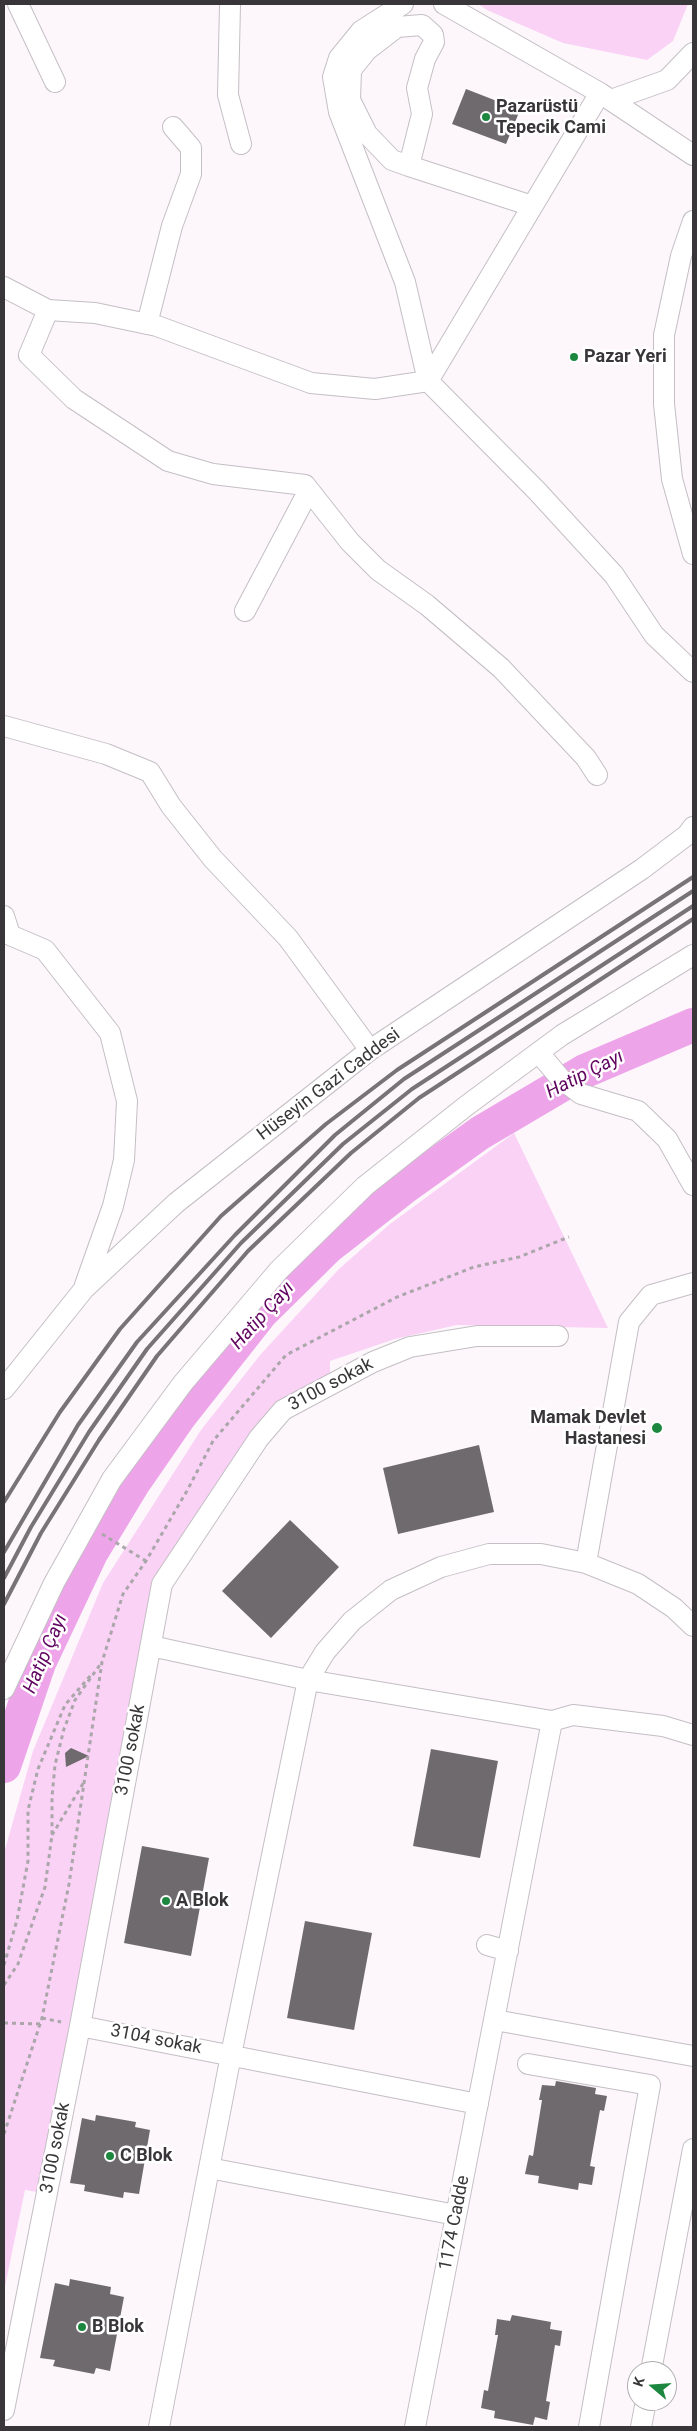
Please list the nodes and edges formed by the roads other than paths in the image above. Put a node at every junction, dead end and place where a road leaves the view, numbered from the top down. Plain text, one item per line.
1 (18, 4) edge
2 (230, 4) edge
3 (403, 4) edge
4 (444, 4) edge
5 (693, 53) edge
6 (55, 82) dead end
7 (605, 97) junction
8 (173, 127) dead end
9 (241, 144) dead end
10 (693, 155) edge
11 (409, 166) junction
12 (532, 206) junction
13 (693, 221) edge
14 (4, 287) edge
15 (48, 310) junction
16 (147, 324) junction
17 (428, 381) junction
18 (308, 490) junction
19 (693, 554) edge
20 (245, 611) dead end
21 (693, 672) edge
22 (4, 726) edge
23 (597, 775) dead end
24 (693, 827) edge
25 (4, 916) edge
26 (693, 955) edge
27 (693, 961) edge
28 (673, 967) junction
29 (370, 1050) junction
30 (538, 1053) junction
31 (693, 1185) edge
32 (693, 1283) edge
33 (84, 1289) junction
34 (558, 1336) dead end
35 (4, 1389) edge
36 (586, 1563) junction
37 (693, 1626) edge
38 (151, 1646) junction
39 (308, 1680) junction
40 (4, 1689) edge
41 (552, 1720) junction
42 (693, 1735) edge
43 (487, 1946) dead end
44 (508, 1951) junction
45 (495, 2020) junction
46 (70, 2024) junction
47 (231, 2055) junction
48 (693, 2056) edge
49 (528, 2064) dead end
50 (478, 2104) junction
51 (693, 2150) edge
52 (209, 2168) junction
53 (456, 2215) junction
54 (653, 2361) edge
55 (4, 2410) edge
56 (644, 2411) edge
57 (159, 2427) edge
58 (415, 2427) edge
59 (589, 2427) edge
60 (641, 2427) edge

1 - 6 street
2 - 9 street
3 - 17 street
4 - 7 street
5 - 7 street
7 - 10 street
7 - 12 street
8 - 16 street
11 - 11 street
11 - 12 street
12 - 17 street
13 - 19 street
14 - 15 street
15 - 16 street
15 - 18 street
16 - 17 street
17 - 21 street
18 - 20 street
18 - 23 street
22 - 29 street
24 - 29 street, Hüseyin Gazi Caddesi
25 - 33 street
26 - 28 street
27 - 28 street
28 - 30 street
29 - 33 street, Hüseyin Gazi Caddesi
30 - 31 street
30 - 40 street
32 - 36 street
33 - 35 street, Hüseyin Gazi Caddesi
34 - 38 street, 3100 sokak
36 - 37 street
36 - 39 street
38 - 39 street
38 - 46 street, 3100 sokak
39 - 41 street
39 - 47 street
41 - 42 street
41 - 44 street, 1174 Cadde
43 - 44 street
44 - 45 street, 1174 Cadde
45 - 48 street
45 - 50 street, 1174 Cadde
46 - 47 street, 3104 sokak
46 - 55 street, 3100 sokak
47 - 50 street, 3104 sokak
47 - 52 street
49 - 59 street
50 - 53 street, 1174 Cadde
51 - 54 street
52 - 53 street
52 - 57 street
53 - 58 street, 1174 Cadde
56 - 60 street

